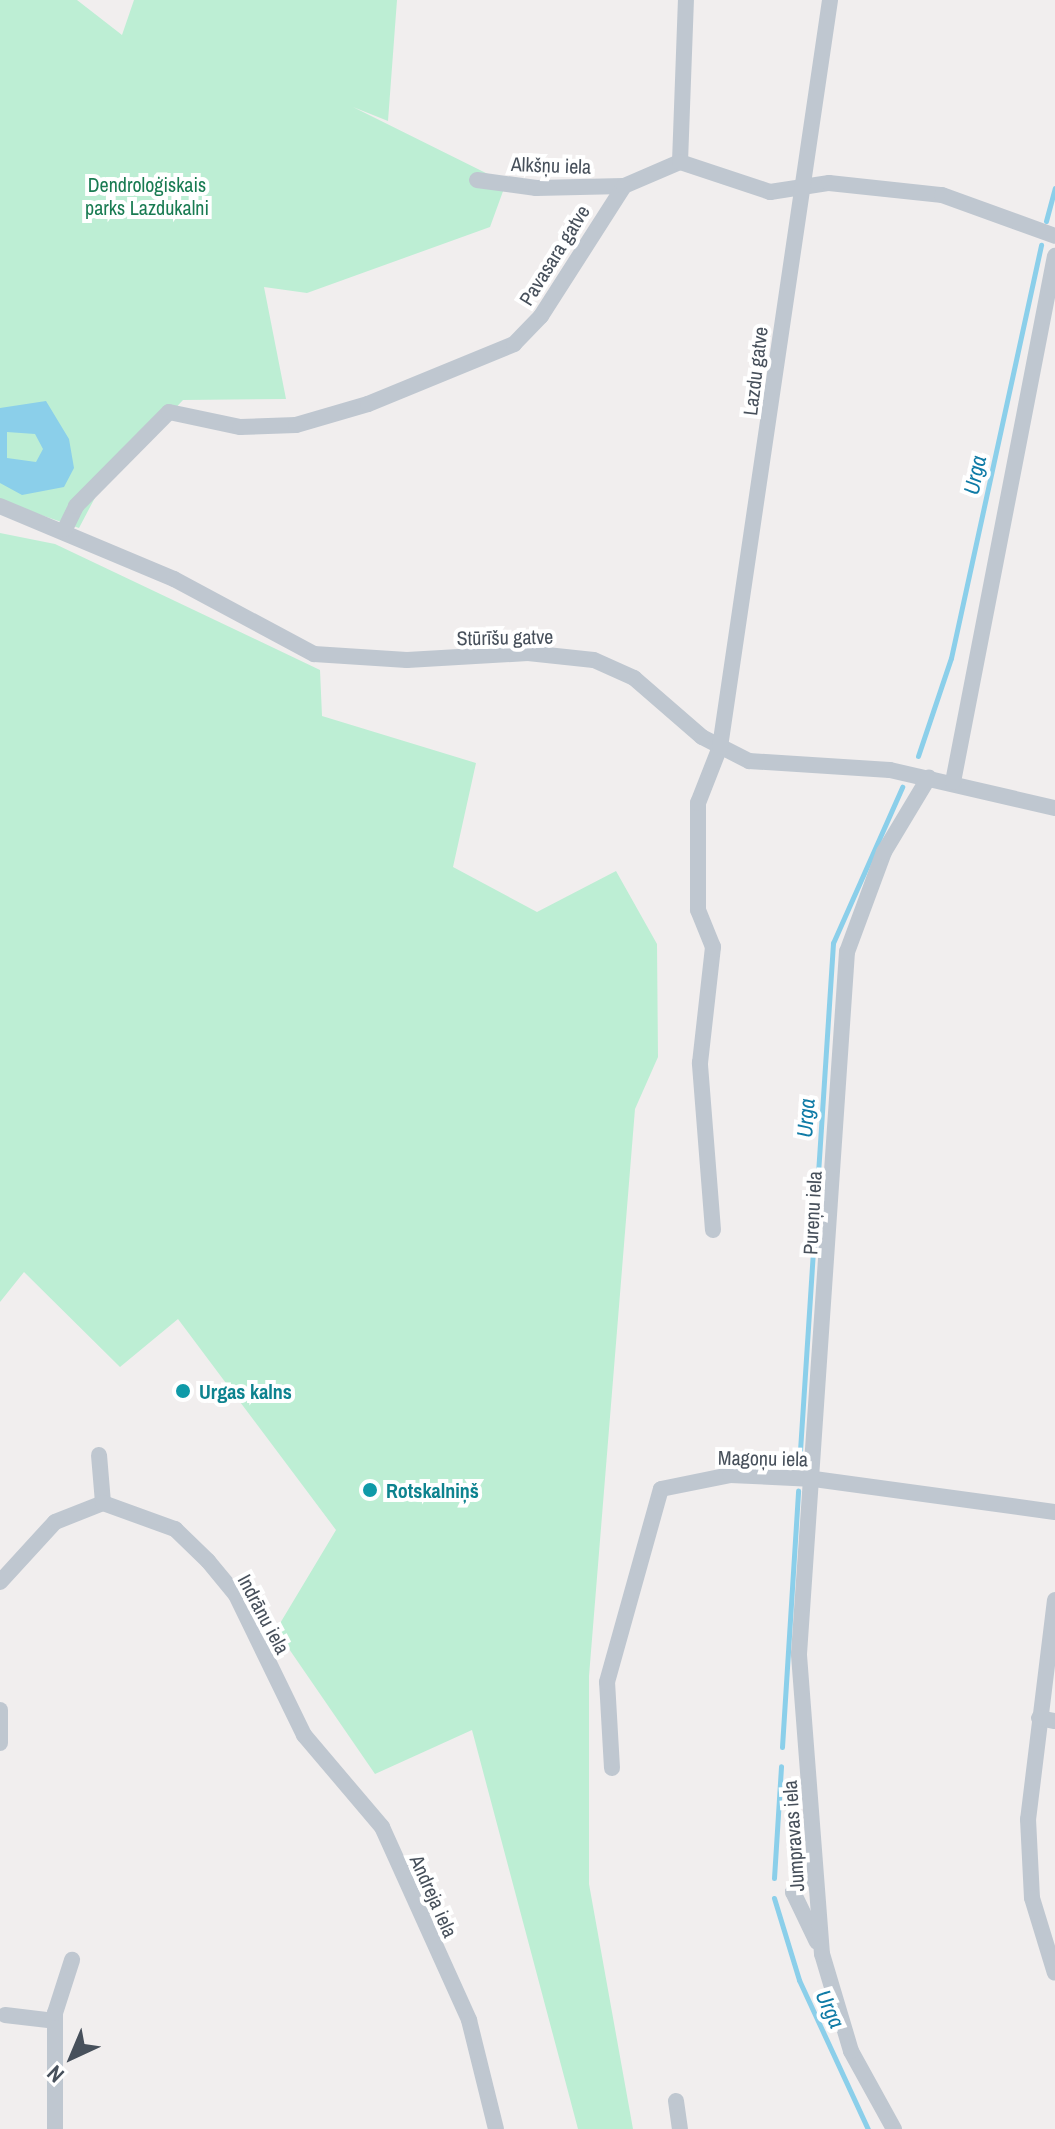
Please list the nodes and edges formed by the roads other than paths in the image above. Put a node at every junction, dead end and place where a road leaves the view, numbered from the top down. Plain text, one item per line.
1 (686, 0) edge
2 (830, 0) edge
3 (680, 162) junction
4 (477, 180) dead end
5 (624, 186) junction
6 (800, 190) junction
7 (1054, 236) edge
8 (1055, 256) edge
9 (0, 506) edge
10 (65, 529) junction
11 (720, 747) junction
12 (929, 777) junction
13 (953, 782) junction
14 (1055, 808) edge
15 (713, 1230) dead end
16 (99, 1455) dead end
17 (814, 1479) junction
18 (103, 1503) junction
19 (1055, 1512) edge
20 (0, 1582) edge
21 (1055, 1600) edge
22 (286, 1705) joint
23 (0, 1710) edge
24 (1047, 1719) edge
25 (0, 1743) edge
26 (612, 1768) dead end
27 (72, 1960) dead end
28 (1055, 1973) edge
29 (5, 2015) dead end
30 (55, 2028) junction
31 (676, 2101) dead end
32 (55, 2129) edge
33 (496, 2129) edge
34 (680, 2129) edge
35 (894, 2129) edge

1 - 3 street
2 - 6 street, Lazdu gatve
3 - 5 street
3 - 6 street
4 - 5 street, Alkšņu iela
5 - 10 street, Pavasara gatve
6 - 7 street
6 - 11 street, Lazdu gatve
8 - 13 street
9 - 10 street, Stūrīšu gatve
10 - 11 street, Stūrīšu gatve
11 - 12 street, Stūrīšu gatve
11 - 15 street, Lazdu gatve
12 - 13 street, Stūrīšu gatve
12 - 17 street, Pureņu iela
13 - 14 street, Stūrīšu gatve
16 - 18 street
17 - 19 street, Magoņu iela
17 - 26 street, Magoņu iela
17 - 35 street, Jumpravas iela
18 - 20 street
18 - 22 street, Indrānu iela
21 - 24 street
22 - 33 street, Andreja iela
23 - 25 street
24 - 28 street
27 - 30 street
29 - 30 street
30 - 32 street
31 - 34 street

